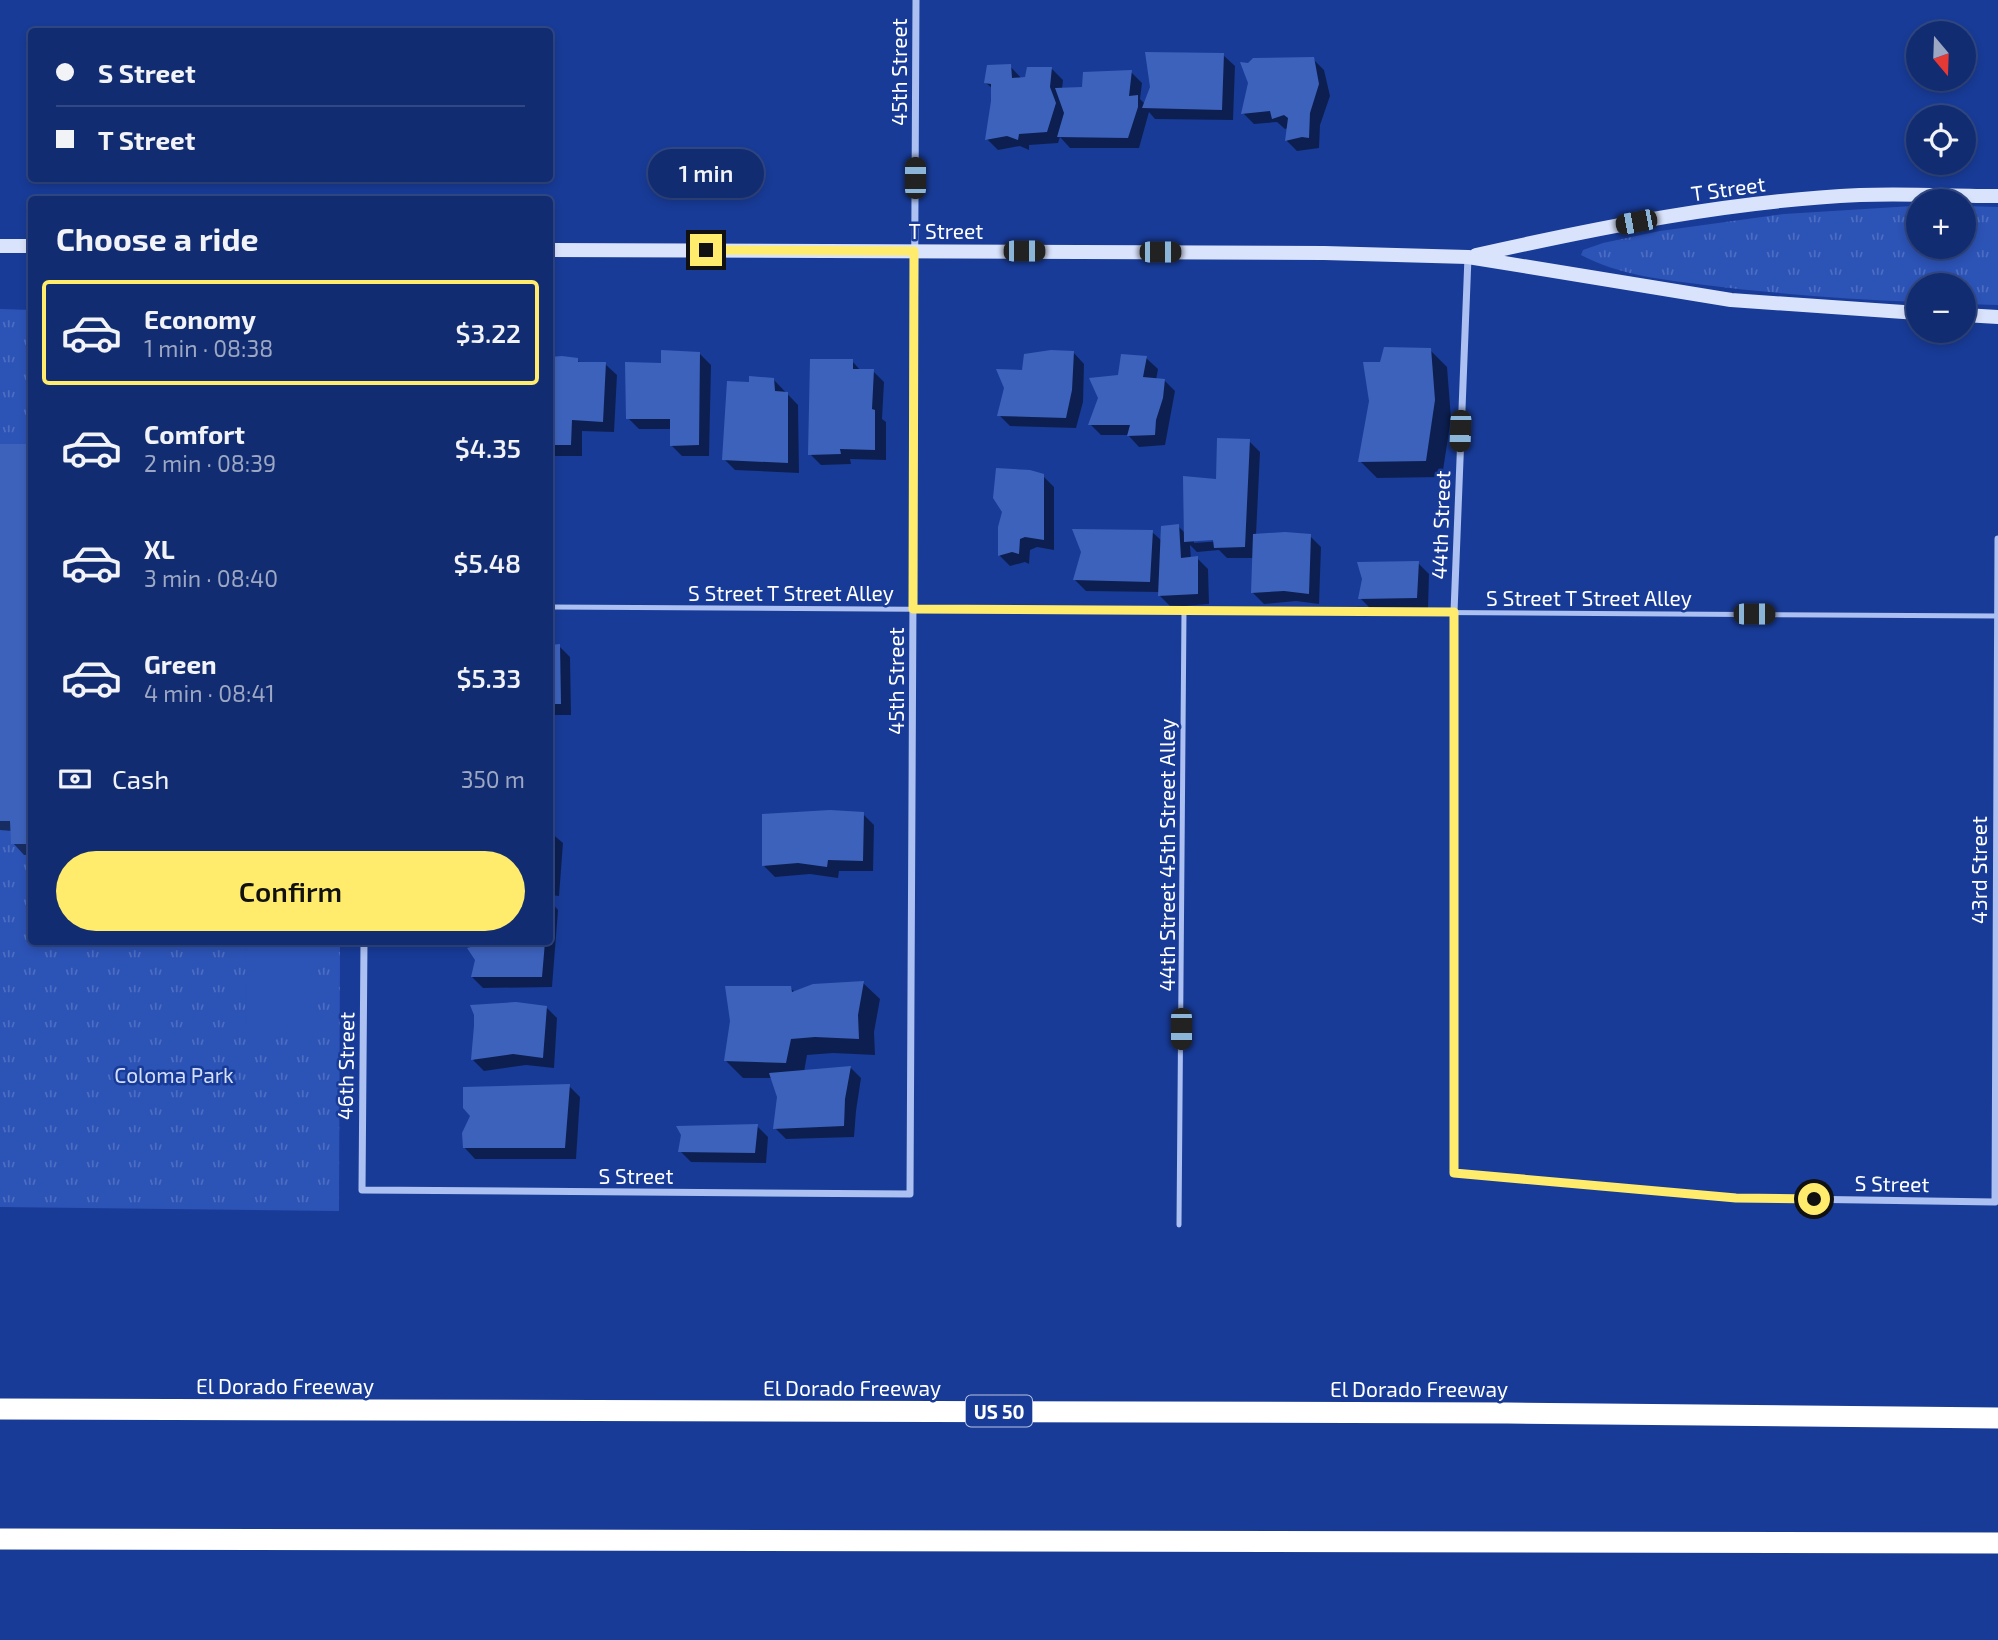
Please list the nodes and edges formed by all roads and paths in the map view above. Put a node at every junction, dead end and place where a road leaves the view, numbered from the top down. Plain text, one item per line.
1 (916, 0) edge
2 (1998, 196) edge
3 (0, 246) edge
4 (28, 246) edge
5 (553, 250) edge
6 (914, 251) junction
7 (1468, 257) junction
8 (1906, 312) edge
9 (1976, 316) edge
10 (1998, 317) edge
11 (1998, 539) edge
12 (553, 607) edge
13 (913, 609) junction
14 (1184, 611) junction
15 (1454, 612) junction
16 (1997, 616) edge
17 (364, 945) edge
18 (1454, 1173) joint
19 (362, 1190) joint
20 (910, 1194) joint
21 (1995, 1202) joint
22 (1179, 1224) dead end
23 (0, 1409) edge
24 (1998, 1418) edge
25 (0, 1539) edge
26 (1998, 1543) edge

1 - 6 street, 45th Street
2 - 7 street, T Street
3 - 4 street
5 - 6 street, T Street
6 - 7 street, T Street
6 - 13 street, 45th Street
7 - 8 street, T Street
7 - 15 street, 44th Street
9 - 10 street
11 - 16 street, 43rd Street
12 - 13 lane, S Street T Street Alley
13 - 14 lane, S Street T Street Alley
13 - 20 street, 45th Street
14 - 15 lane, S Street T Street Alley
14 - 22 lane, 44th Street 45th Street Alley
15 - 16 lane, S Street T Street Alley
15 - 18 street, 44th Street
16 - 21 street, 43rd Street
17 - 19 street, 46th Street
18 - 21 street, S Street
19 - 20 street, S Street
23 - 24 highway, El Dorado Freeway / US 50
25 - 26 highway

